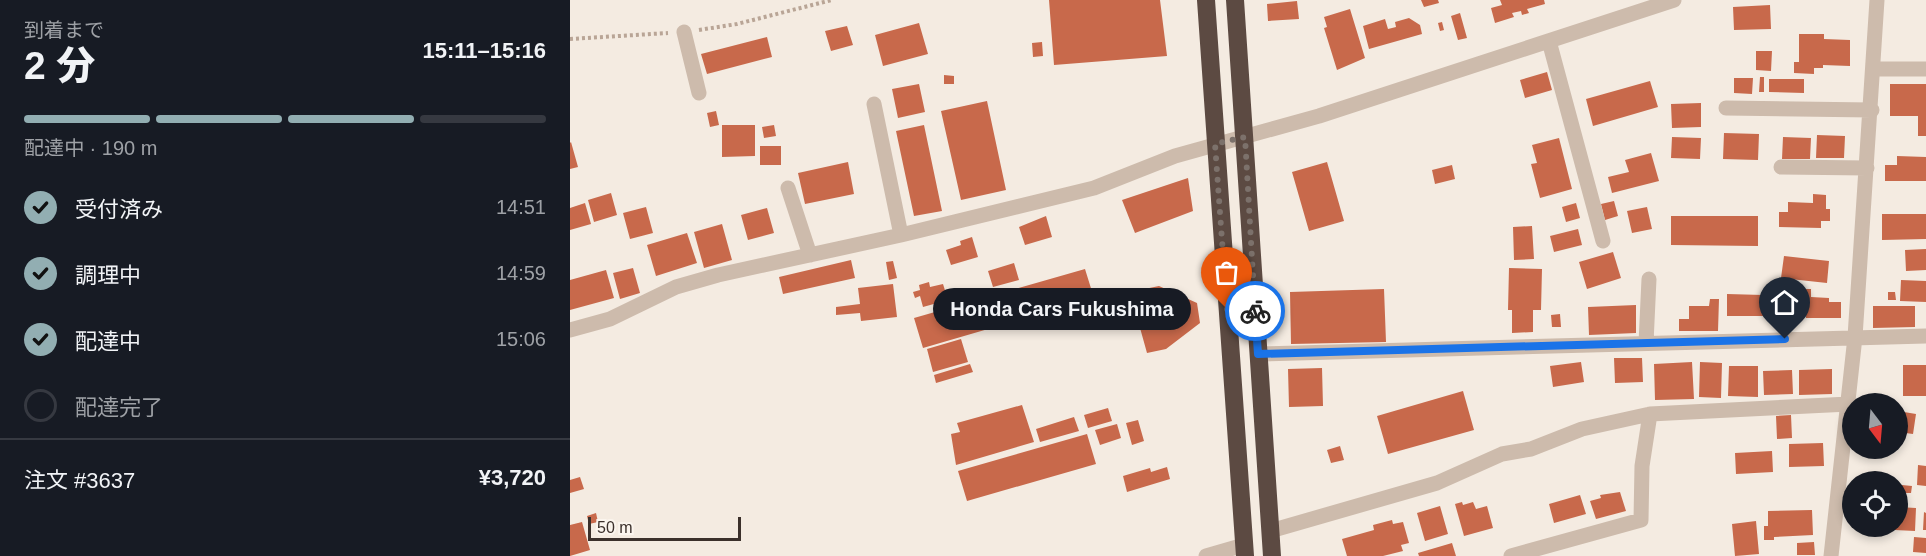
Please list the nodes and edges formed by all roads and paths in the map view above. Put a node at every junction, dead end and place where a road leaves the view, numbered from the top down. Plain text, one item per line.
1 (1206, 0) edge
2 (1235, 0) edge
3 (1674, 0) edge
4 (1877, 0) edge
5 (1643, 5) edge
6 (684, 32) dead end
7 (1549, 41) junction
8 (1874, 69) junction
9 (1926, 69) edge
10 (699, 93) dead end
11 (874, 104) dead end
12 (1726, 108) dead end
13 (1872, 110) junction
14 (1245, 137) junction
15 (1215, 144) junction
16 (1781, 167) dead end
17 (1867, 168) junction
18 (788, 188) dead end
19 (901, 236) junction
20 (1603, 241) dead end
21 (810, 255) junction
22 (1649, 279) dead end
23 (570, 330) edge
24 (1926, 336) edge
25 (1855, 337) junction
26 (1646, 343) junction
27 (1258, 354) junction
28 (1850, 393) edge
29 (1842, 404) edge
30 (1650, 414) junction
31 (1842, 459) edge
32 (1270, 531) junction
33 (1244, 550) edge
34 (1206, 556) edge
35 (1272, 556) edge
36 (1512, 556) edge
37 (1831, 556) edge

1 - 15 highway
2 - 14 highway
3 - 5 street
4 - 8 street
5 - 7 street
6 - 10 street
7 - 14 street
7 - 20 street
8 - 9 street
8 - 13 street
11 - 19 street
12 - 13 street
13 - 17 street
14 - 15 street
14 - 27 highway
15 - 19 street
15 - 33 highway
16 - 17 street
17 - 25 street
18 - 21 street
19 - 21 street
21 - 23 street
22 - 26 street
24 - 25 street
25 - 26 street
25 - 28 street
26 - 27 street
27 - 32 highway
29 - 30 street
30 - 32 street
30 - 36 street
31 - 37 street
32 - 35 highway
33 - 34 street

